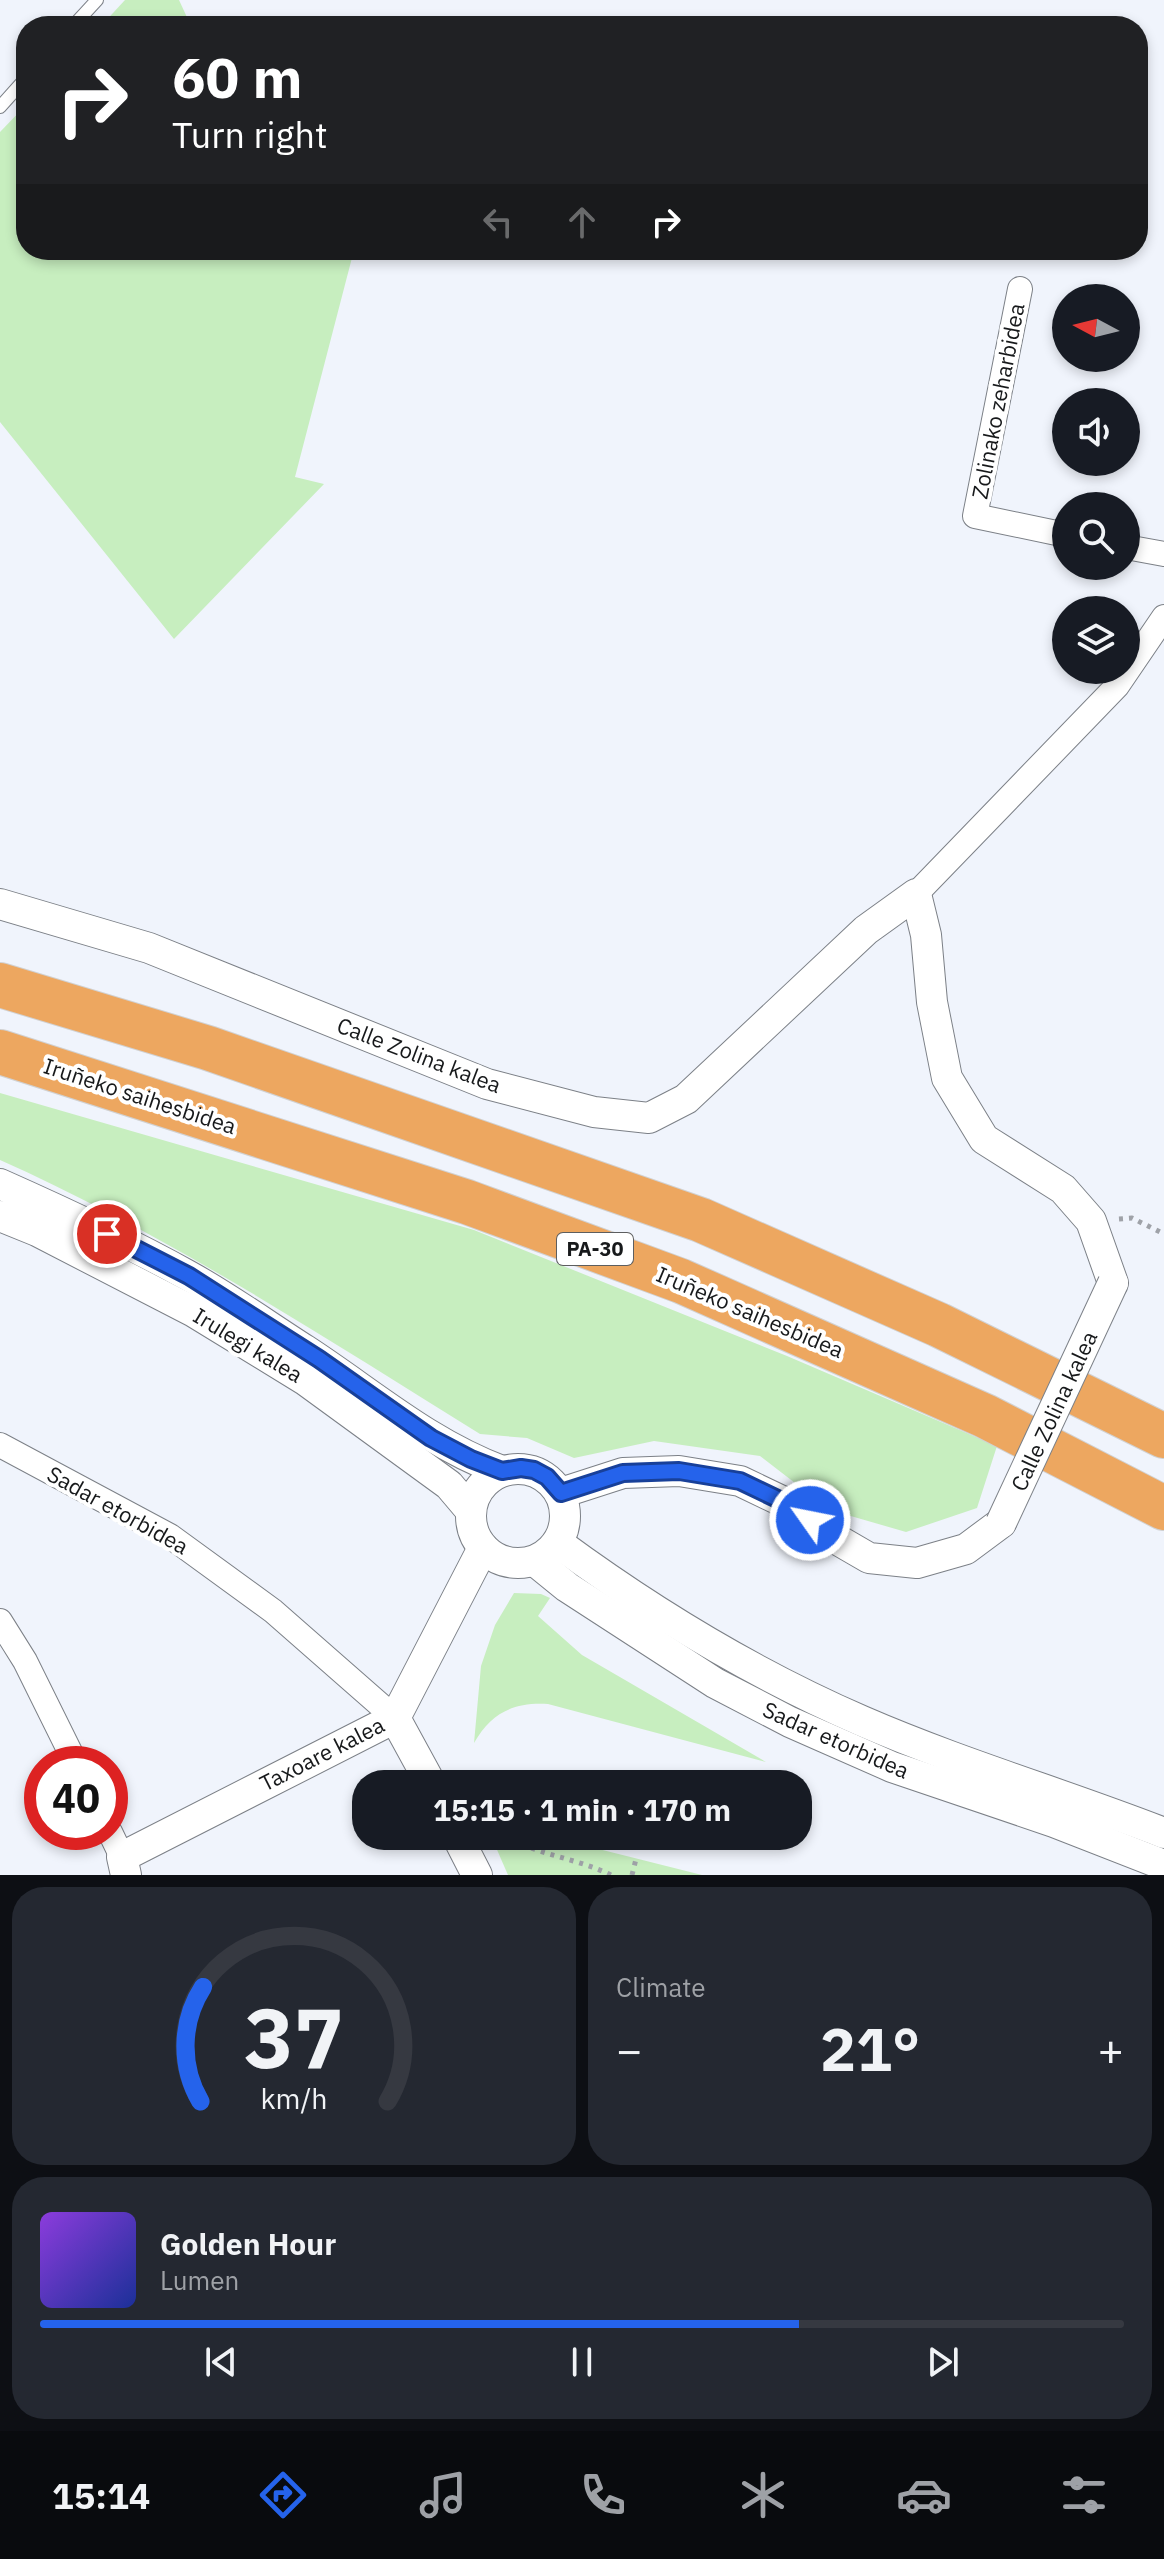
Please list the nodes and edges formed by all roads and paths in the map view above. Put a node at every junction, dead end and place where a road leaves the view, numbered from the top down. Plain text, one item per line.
1 (97, 0) edge
2 (82, 16) edge
3 (16, 89) edge
4 (0, 107) edge
5 (1020, 289) dead end
6 (1052, 532) edge
7 (1140, 550) edge
8 (1164, 554) edge
9 (1164, 617) edge
10 (916, 894) junction
11 (0, 904) edge
12 (0, 957) edge
13 (0, 985) edge
14 (131, 1025) junction
15 (0, 1055) edge
16 (0, 1184) edge
17 (0, 1216) edge
18 (1091, 1221) junction
19 (1164, 1234) edge
20 (1164, 1436) edge
21 (0, 1445) edge
22 (502, 1471) junction
23 (561, 1493) junction
24 (1164, 1508) edge
25 (471, 1511) junction
26 (483, 1548) junction
27 (547, 1552) junction
28 (0, 1621) edge
29 (395, 1718) junction
30 (67, 1746) edge
31 (423, 1770) edge
32 (1164, 1833) edge
33 (464, 1850) edge
34 (535, 1850) edge
35 (119, 1855) edge
36 (636, 1859) dead end
37 (1164, 1865) edge
38 (477, 1875) edge
39 (611, 1875) edge
40 (632, 1875) edge

1 - 2 lane
3 - 4 lane
5 - 6 street, Zolinako zeharbidea
7 - 8 street
9 - 10 street, Calle Zolina kalea
10 - 11 street, Calle Zolina kalea
10 - 18 street, Calle Zolina kalea
12 - 14 highway
13 - 14 highway
14 - 20 highway
15 - 24 highway, Iruñeko saihesbidea / PA-30
16 - 22 street, Irulegi kalea
17 - 25 street, Irulegi kalea
18 - 19 path
18 - 23 street, Calle Zolina kalea, bridge
21 - 29 street, Sadar etorbidea
22 - 23 street
22 - 25 street
23 - 27 street
25 - 26 street
26 - 27 street
26 - 29 street, Taxoare kalea
27 - 32 street, Sadar etorbidea
27 - 37 street, Sadar etorbidea
28 - 30 street
29 - 31 street, Sadar etorbidea
29 - 35 street, Taxoare kalea
33 - 38 street
34 - 39 path
36 - 40 path

